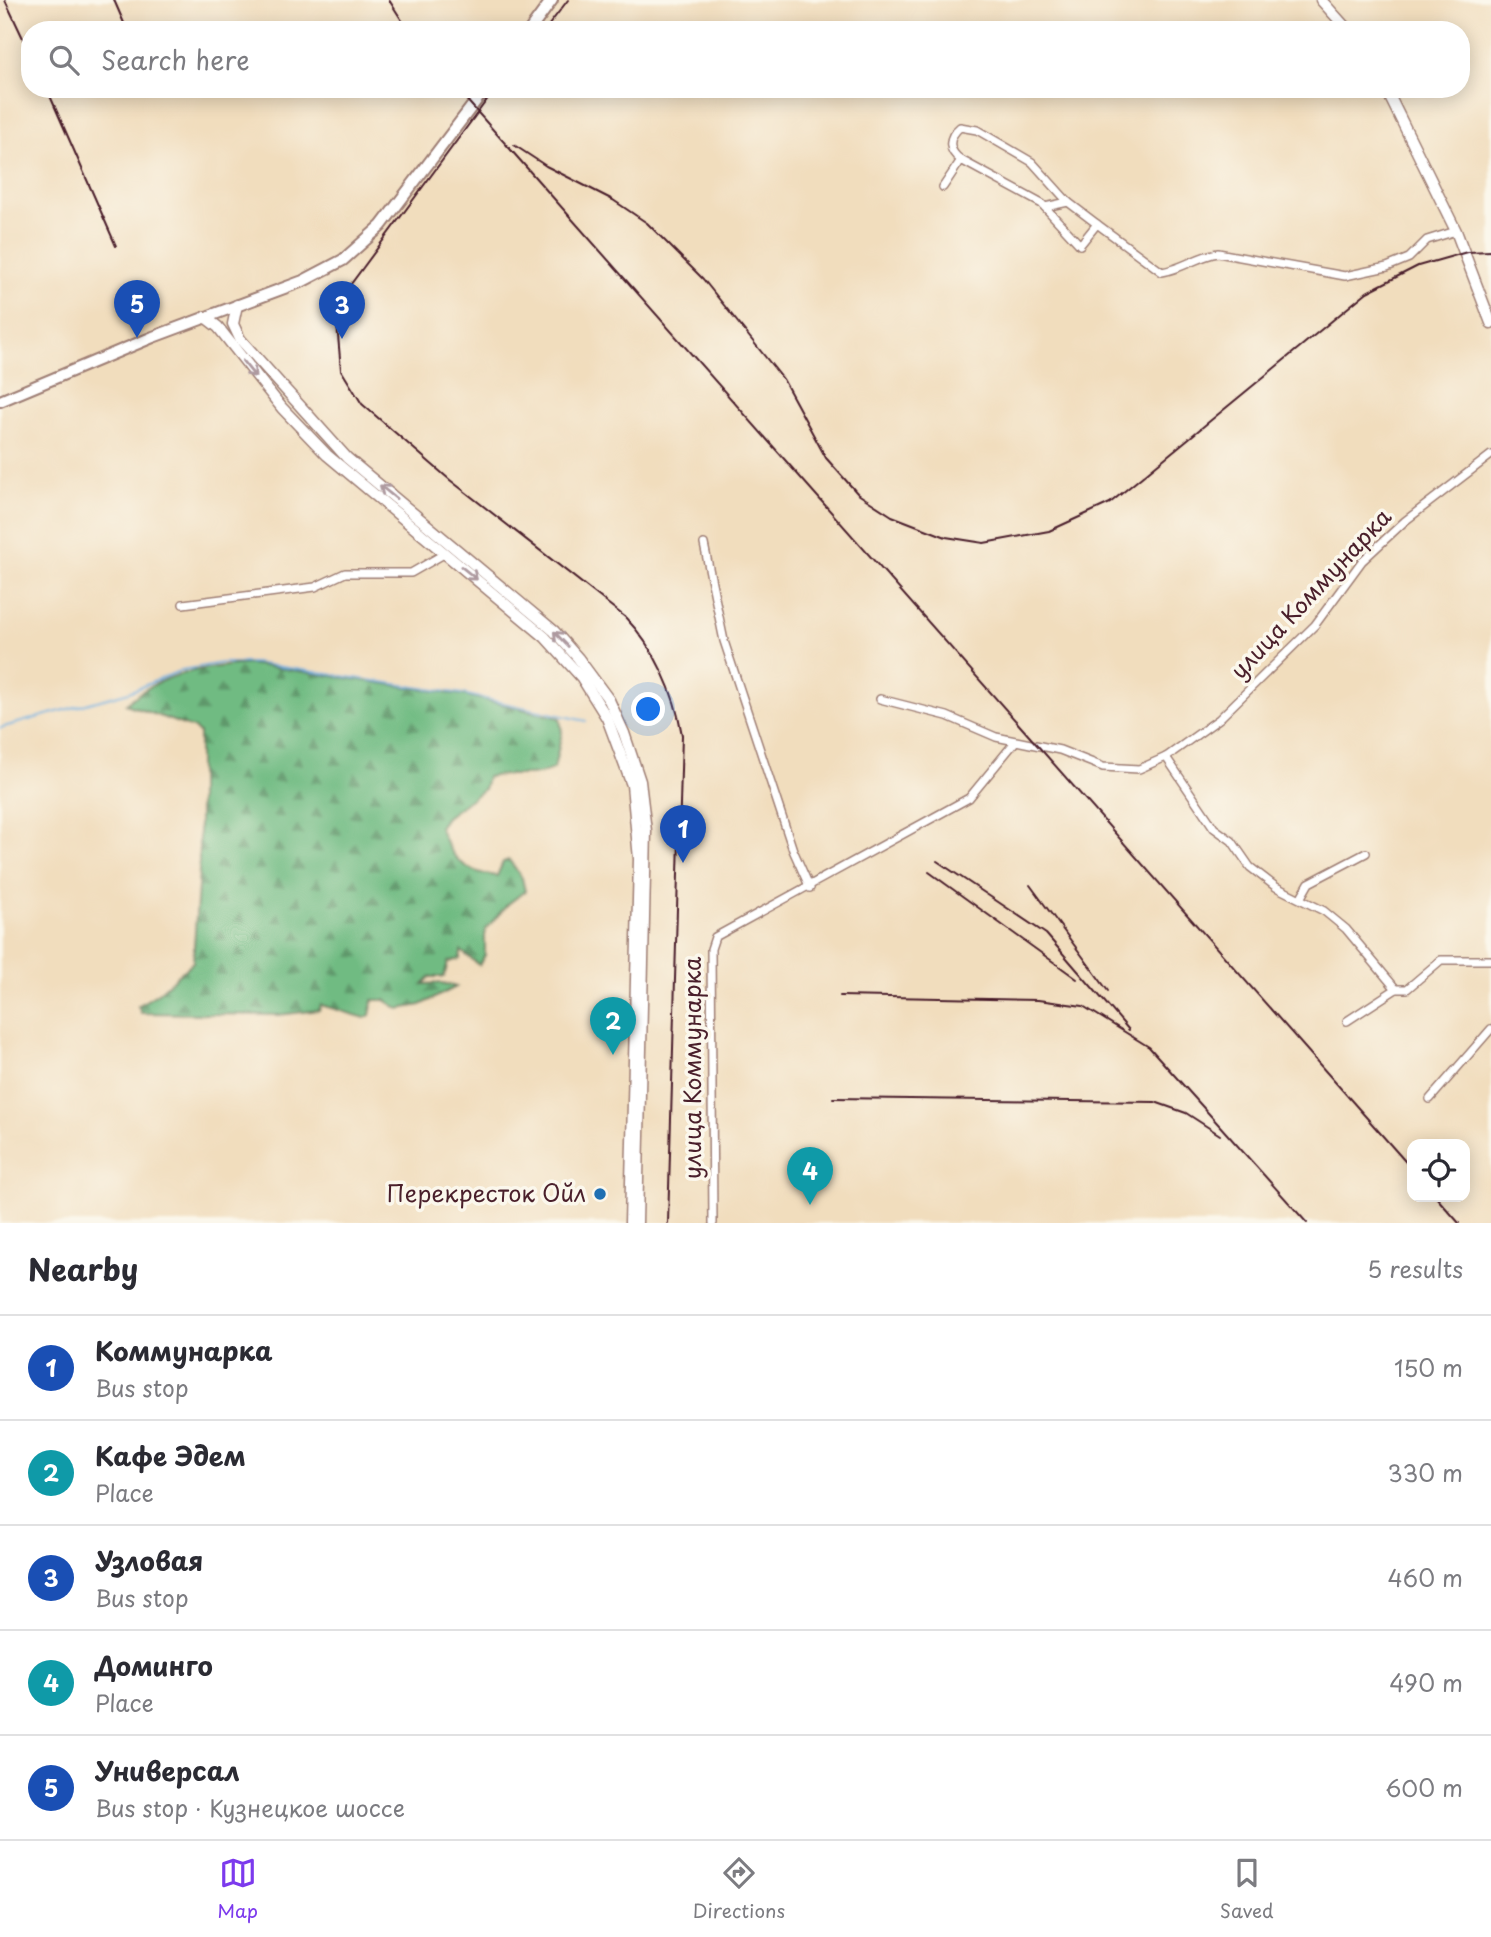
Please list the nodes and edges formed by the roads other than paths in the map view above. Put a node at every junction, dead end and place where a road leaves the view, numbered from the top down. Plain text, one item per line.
1 (552, 0) edge
2 (1321, 0) edge
3 (537, 21) edge
4 (1340, 21) edge
5 (478, 98) edge
6 (1390, 98) edge
7 (961, 160) junction
8 (943, 187) dead end
9 (1068, 202) junction
10 (1045, 207) junction
11 (1097, 224) junction
12 (1456, 231) junction
13 (237, 305) junction
14 (205, 317) junction
15 (1491, 323) edge
16 (0, 401) edge
17 (1491, 455) edge
18 (704, 544) dead end
19 (444, 554) junction
20 (183, 604) dead end
21 (880, 699) dead end
22 (1016, 741) junction
23 (1167, 757) junction
24 (1366, 853) dead end
25 (810, 888) junction
26 (1301, 897) junction
27 (1491, 960) edge
28 (1396, 989) junction
29 (1347, 1021) dead end
30 (1491, 1028) edge
31 (1430, 1098) dead end
32 (630, 1223) edge
33 (638, 1223) edge
34 (713, 1223) edge

1 - 3 main road
2 - 4 main road
5 - 13 main road
6 - 12 main road
7 - 8 street
7 - 9 street
7 - 10 street
9 - 10 street
9 - 11 street
10 - 11 street
11 - 12 street
12 - 15 main road
13 - 14 main road
33 -> 13 main road
14 - 16 main road
14 -> 19 main road
17 - 23 street, улица Коммунарка
18 - 25 street
19 - 20 street
19 -> 32 main road
21 - 22 street
22 - 23 street, улица Коммунарка
22 - 25 street, улица Коммунарка
23 - 26 street
24 - 26 street
25 - 34 street, улица Коммунарка
26 - 28 street
27 - 28 street
28 - 29 street
30 - 31 street

